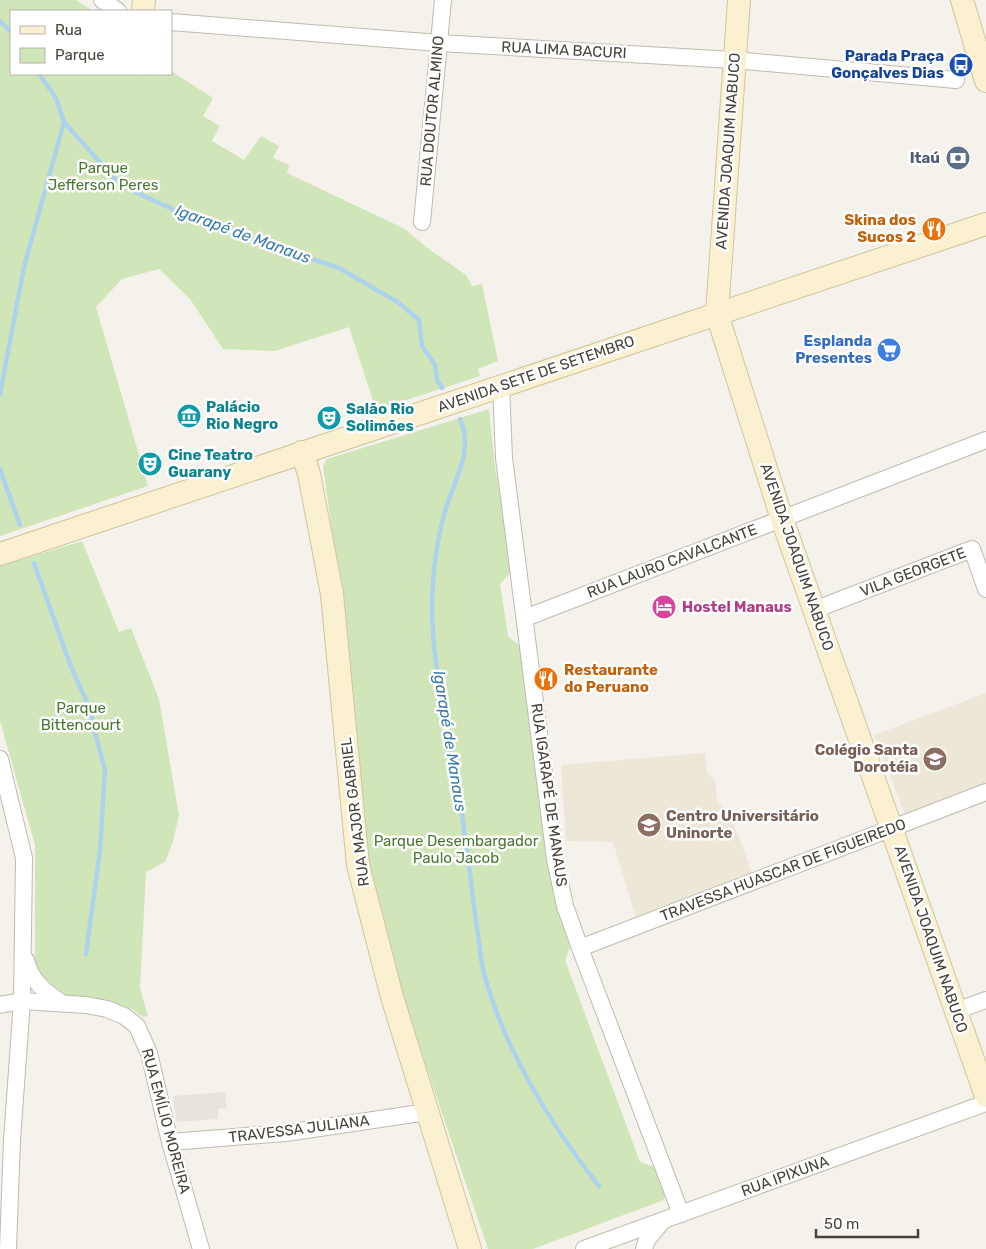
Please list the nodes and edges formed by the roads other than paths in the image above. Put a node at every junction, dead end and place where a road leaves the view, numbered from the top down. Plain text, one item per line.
1 (102, 0) edge
2 (443, 0) edge
3 (739, 0) edge
4 (962, 0) edge
5 (117, 10) edge
6 (172, 22) edge
7 (439, 43) junction
8 (979, 46) edge
9 (734, 60) junction
10 (956, 80) dead end
11 (986, 81) edge
12 (422, 222) dead end
13 (986, 224) edge
14 (717, 314) junction
15 (501, 386) junction
16 (986, 440) edge
17 (302, 452) junction
18 (782, 519) junction
19 (0, 554) edge
20 (986, 588) edge
21 (814, 610) junction
22 (526, 618) junction
23 (0, 758) edge
24 (986, 792) edge
25 (891, 828) junction
26 (580, 948) junction
27 (24, 951) junction
28 (22, 999) junction
29 (986, 1000) edge
30 (63, 1004) junction
31 (0, 1005) edge
32 (956, 1011) junction
33 (986, 1096) edge
34 (986, 1103) edge
35 (427, 1112) junction
36 (170, 1142) junction
37 (681, 1214) junction
38 (662, 1221) junction
39 (589, 1248) edge
40 (8, 1249) edge
41 (201, 1249) edge
42 (470, 1249) edge
43 (644, 1249) edge

1 - 5 street
2 - 7 street, RUA DOUTOR ALMINO
3 - 9 main road, AVENIDA JOAQUIM NABUCO
4 - 8 main road
6 - 7 street, RUA LIMA BACURI
7 - 9 street, RUA LIMA BACURI
7 - 12 street, RUA DOUTOR ALMINO
8 - 11 main road
9 - 10 street, RUA LIMA BACURI
9 - 14 main road, AVENIDA JOAQUIM NABUCO
13 - 14 main road, AVENIDA SETE DE SETEMBRO
14 - 15 main road, AVENIDA SETE DE SETEMBRO
14 - 18 main road, AVENIDA JOAQUIM NABUCO
15 - 17 main road, AVENIDA SETE DE SETEMBRO
15 - 22 street, RUA IGARAPÉ DE MANAUS
16 - 18 street, RUA LAURO CAVALCANTE
17 - 19 main road, AVENIDA SETE DE SETEMBRO
17 - 35 main road, RUA MAJOR GABRIEL
18 - 21 main road, AVENIDA JOAQUIM NABUCO
18 - 22 street, RUA LAURO CAVALCANTE
20 - 21 street, VILA GEORGETE
21 - 25 main road, AVENIDA JOAQUIM NABUCO
22 - 26 street, RUA IGARAPÉ DE MANAUS
23 - 27 street
24 - 25 street, TRAVESSA HUASCAR DE FIGUEIREDO
25 - 26 street, TRAVESSA HUASCAR DE FIGUEIREDO
25 - 32 main road, AVENIDA JOAQUIM NABUCO
26 - 37 street, RUA IGARAPÉ DE MANAUS
27 - 28 street
27 - 30 street
28 - 30 street, RUA EMÍLIO MOREIRA
28 - 31 street, RUA EMÍLIO MOREIRA
28 - 40 street
29 - 32 street
30 - 36 street, RUA EMÍLIO MOREIRA
32 - 33 main road, AVENIDA JOAQUIM NABUCO
34 - 37 street, RUA IPIXUNA
35 - 36 street, TRAVESSA JULIANA
35 - 42 main road, RUA MAJOR GABRIEL
36 - 41 street, RUA EMÍLIO MOREIRA
37 - 38 street, RUA IPIXUNA
38 - 39 street, RUA IPIXUNA
38 - 43 street

